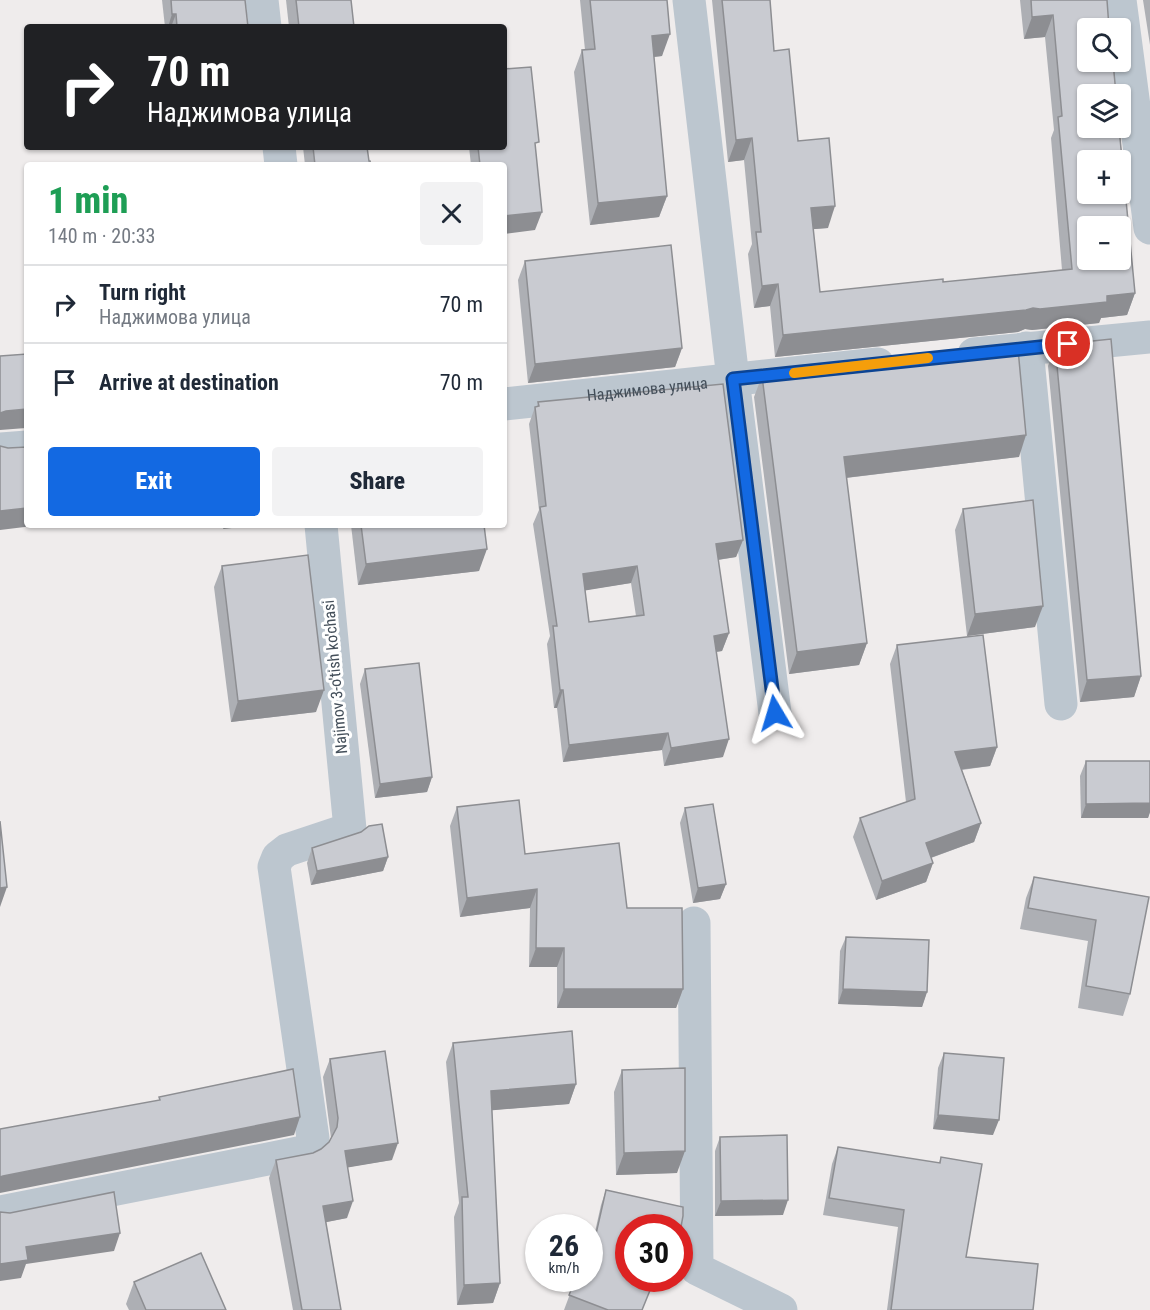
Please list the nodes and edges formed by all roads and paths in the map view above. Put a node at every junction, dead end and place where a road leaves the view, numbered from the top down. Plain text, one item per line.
1 (262, 0) edge
2 (689, 0) edge
3 (1120, 0) edge
4 (265, 24) edge
5 (1150, 228) edge
6 (1150, 337) edge
7 (1027, 348) junction
8 (944, 357) edge
9 (909, 360) edge
10 (733, 379) junction
11 (507, 404) edge
12 (24, 447) edge
13 (0, 449) edge
14 (321, 528) edge
15 (1061, 704) dead end
16 (775, 713) dead end
17 (694, 923) dead end
18 (0, 1212) edge
19 (780, 1310) edge

1 - 4 street
2 - 10 street
3 - 5 street
6 - 7 street
7 - 8 street
7 - 15 street
9 - 10 street, Наджимова улица
10 - 11 street, Наджимова улица
10 - 16 street
12 - 13 street
14 - 18 street, Najimov 3-o'tish ko'chasi
17 - 19 street

